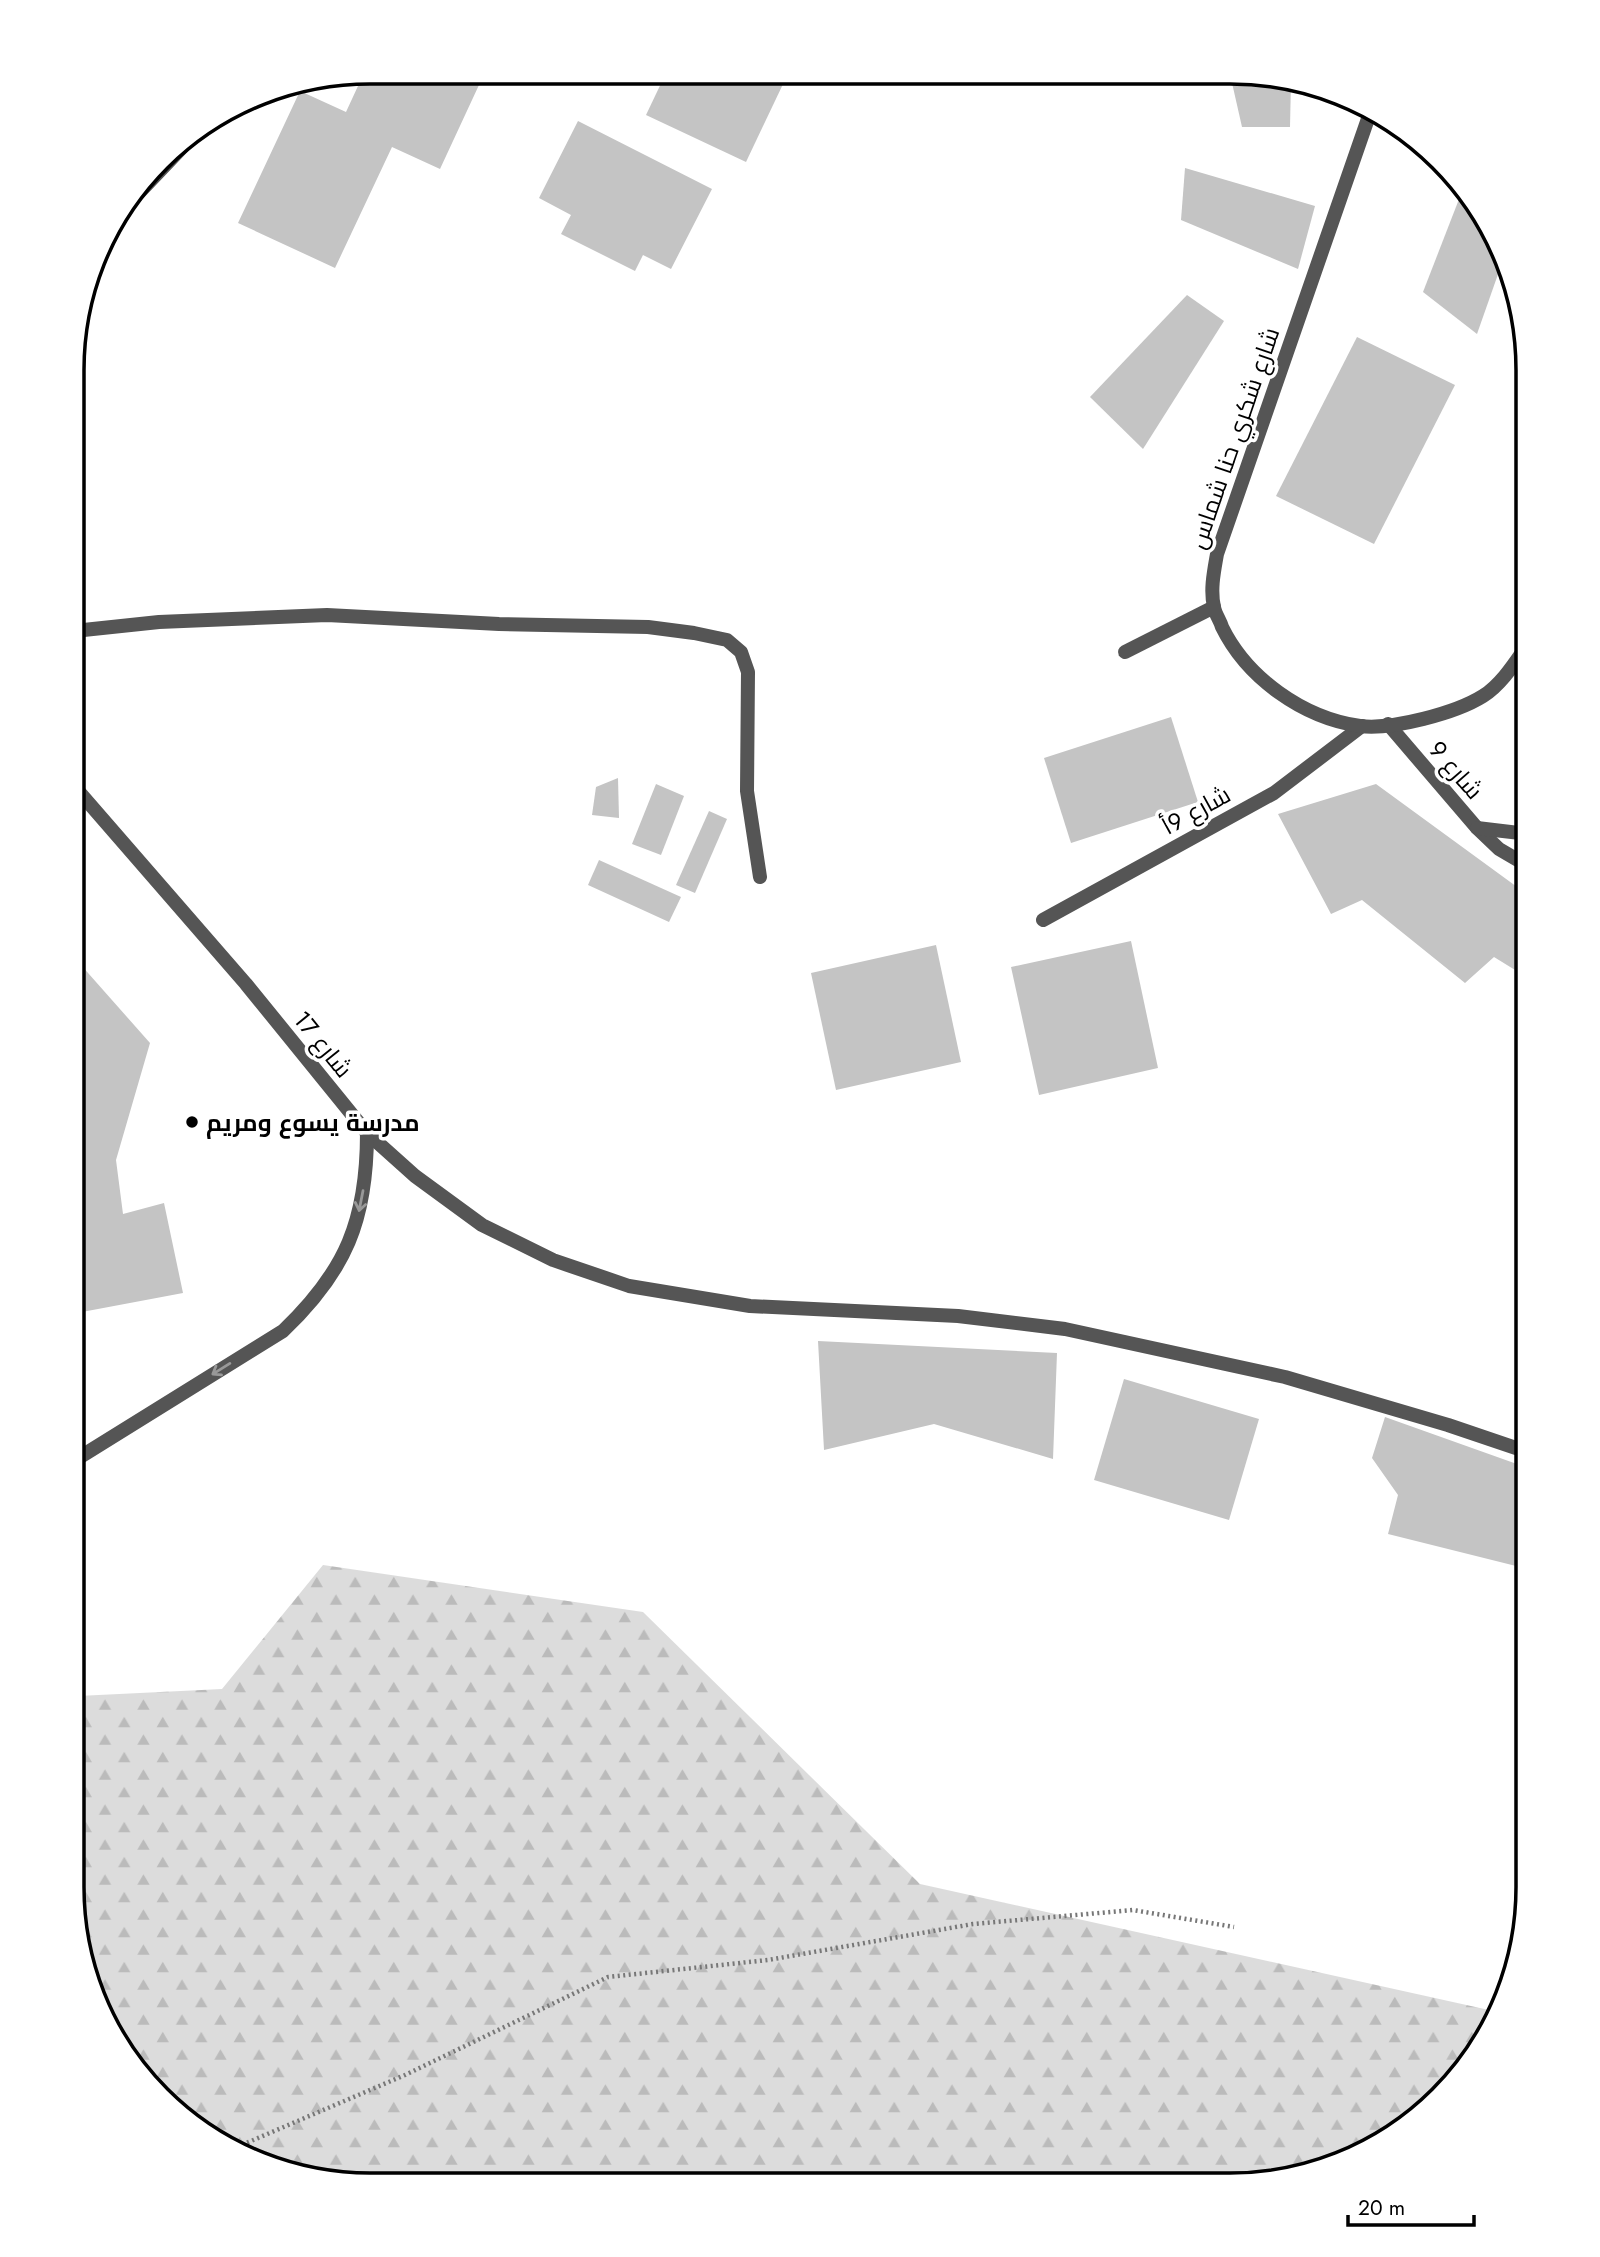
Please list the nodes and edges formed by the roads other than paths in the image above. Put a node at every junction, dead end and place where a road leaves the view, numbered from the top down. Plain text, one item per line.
1 (1368, 120) edge
2 (1214, 607) junction
3 (84, 630) edge
4 (1125, 652) dead end
5 (1516, 661) edge
6 (1388, 724) junction
7 (1362, 726) junction
8 (84, 798) edge
9 (1477, 828) junction
10 (1516, 833) edge
11 (1516, 859) edge
12 (760, 877) dead end
13 (1043, 920) dead end
14 (367, 1133) junction
15 (1516, 1448) edge
16 (84, 1455) edge

1 - 2 street, شارع شكري حنا شماس
2 - 4 street
2 - 7 street, شارع شكري حنا شماس
3 - 12 street
5 - 6 street, شارع شكري حنا شماس
6 - 7 street, شارع شكري حنا شماس
6 - 9 street, شارع 9
7 - 13 street, شارع 9أ
8 - 14 street, شارع 17
9 - 10 street
9 - 11 street, شارع 9
14 - 15 street, شارع 17
14 -> 16 street

